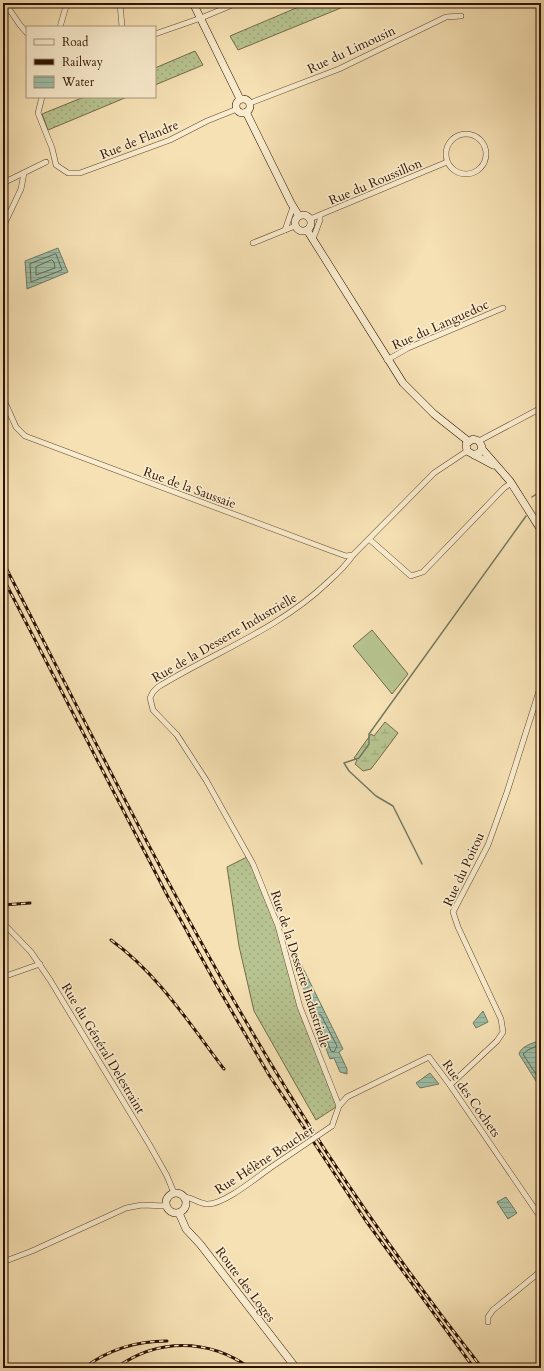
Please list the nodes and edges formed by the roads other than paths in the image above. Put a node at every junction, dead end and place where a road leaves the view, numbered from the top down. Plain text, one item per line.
1 (5, 3) edge
2 (67, 3) edge
3 (120, 3) edge
4 (193, 3) edge
5 (237, 3) edge
6 (461, 16) dead end
7 (201, 18) junction
8 (60, 26) edge
9 (122, 26) edge
10 (26, 32) edge
11 (156, 34) edge
12 (42, 98) edge
13 (240, 99) junction
14 (250, 103) junction
15 (237, 109) junction
16 (246, 112) junction
17 (46, 162) dead end
18 (447, 162) junction
19 (24, 173) junction
20 (3, 183) edge
21 (293, 207) junction
22 (300, 216) junction
23 (320, 216) junction
24 (310, 219) junction
25 (295, 226) junction
26 (3, 227) edge
27 (285, 230) junction
28 (307, 230) junction
29 (313, 239) junction
30 (253, 243) dead end
31 (502, 308) dead end
32 (387, 360) junction
33 (3, 398) edge
34 (541, 408) edge
35 (468, 441) junction
36 (479, 441) junction
37 (482, 449) junction
38 (467, 451) junction
39 (474, 455) junction
40 (499, 468) junction
41 (511, 484) junction
42 (541, 530) edge
43 (369, 539) junction
44 (353, 555) junction
45 (541, 685) edge
46 (3, 922) edge
47 (40, 964) junction
48 (3, 977) edge
49 (450, 1085) junction
50 (339, 1106) junction
51 (174, 1193) junction
52 (185, 1197) junction
53 (166, 1206) junction
54 (179, 1213) junction
55 (541, 1218) edge
56 (3, 1262) edge
57 (541, 1271) edge
58 (488, 1322) dead end
59 (296, 1368) edge

1 - 10 street
2 - 8 street
3 - 9 street
4 - 7 street
5 - 7 street
6 - 14 street, Rue du Limousin
7 - 11 street
7 - 13 street
12 - 15 street, Rue de Flandre
13 - 14 street
13 - 15 street
14 - 16 street
15 - 16 street
16 - 21 street
17 - 19 street
18 - 18 street
18 - 23 street, Rue du Roussillon
19 - 20 street
19 - 26 street
21 - 22 street
21 - 27 street
22 - 24 street
22 - 25 street
23 - 24 street, Rue du Roussillon
23 - 29 street
24 - 28 street
25 - 27 street
25 - 28 street
27 - 30 street
28 - 29 street
29 - 32 street
31 - 32 street, Rue du Languedoc
32 - 35 street
33 - 44 street, Rue de la Saussaie
34 - 36 street
35 - 36 street
35 - 38 street
36 - 37 street
37 - 39 street
37 - 40 street
38 - 39 street
38 - 43 street, Rue de la Desserte Industrielle
39 - 40 street
40 - 41 street
41 - 42 street
41 - 43 street
43 - 44 street, Rue de la Desserte Industrielle
44 - 50 street, Rue de la Desserte Industrielle
45 - 49 street, Rue du Poitou
46 - 47 street, Rue du Général Delestraint
47 - 48 street
47 - 51 street, Rue du Général Delestraint
49 - 50 street, Rue des Cochets
49 - 55 street, Rue des Cochets
50 - 52 street, Rue Hélène Boucher, bridge
51 - 52 street
51 - 53 street
52 - 54 street
53 - 54 street
53 - 56 street
54 - 59 street, Route des Loges
57 - 58 street

